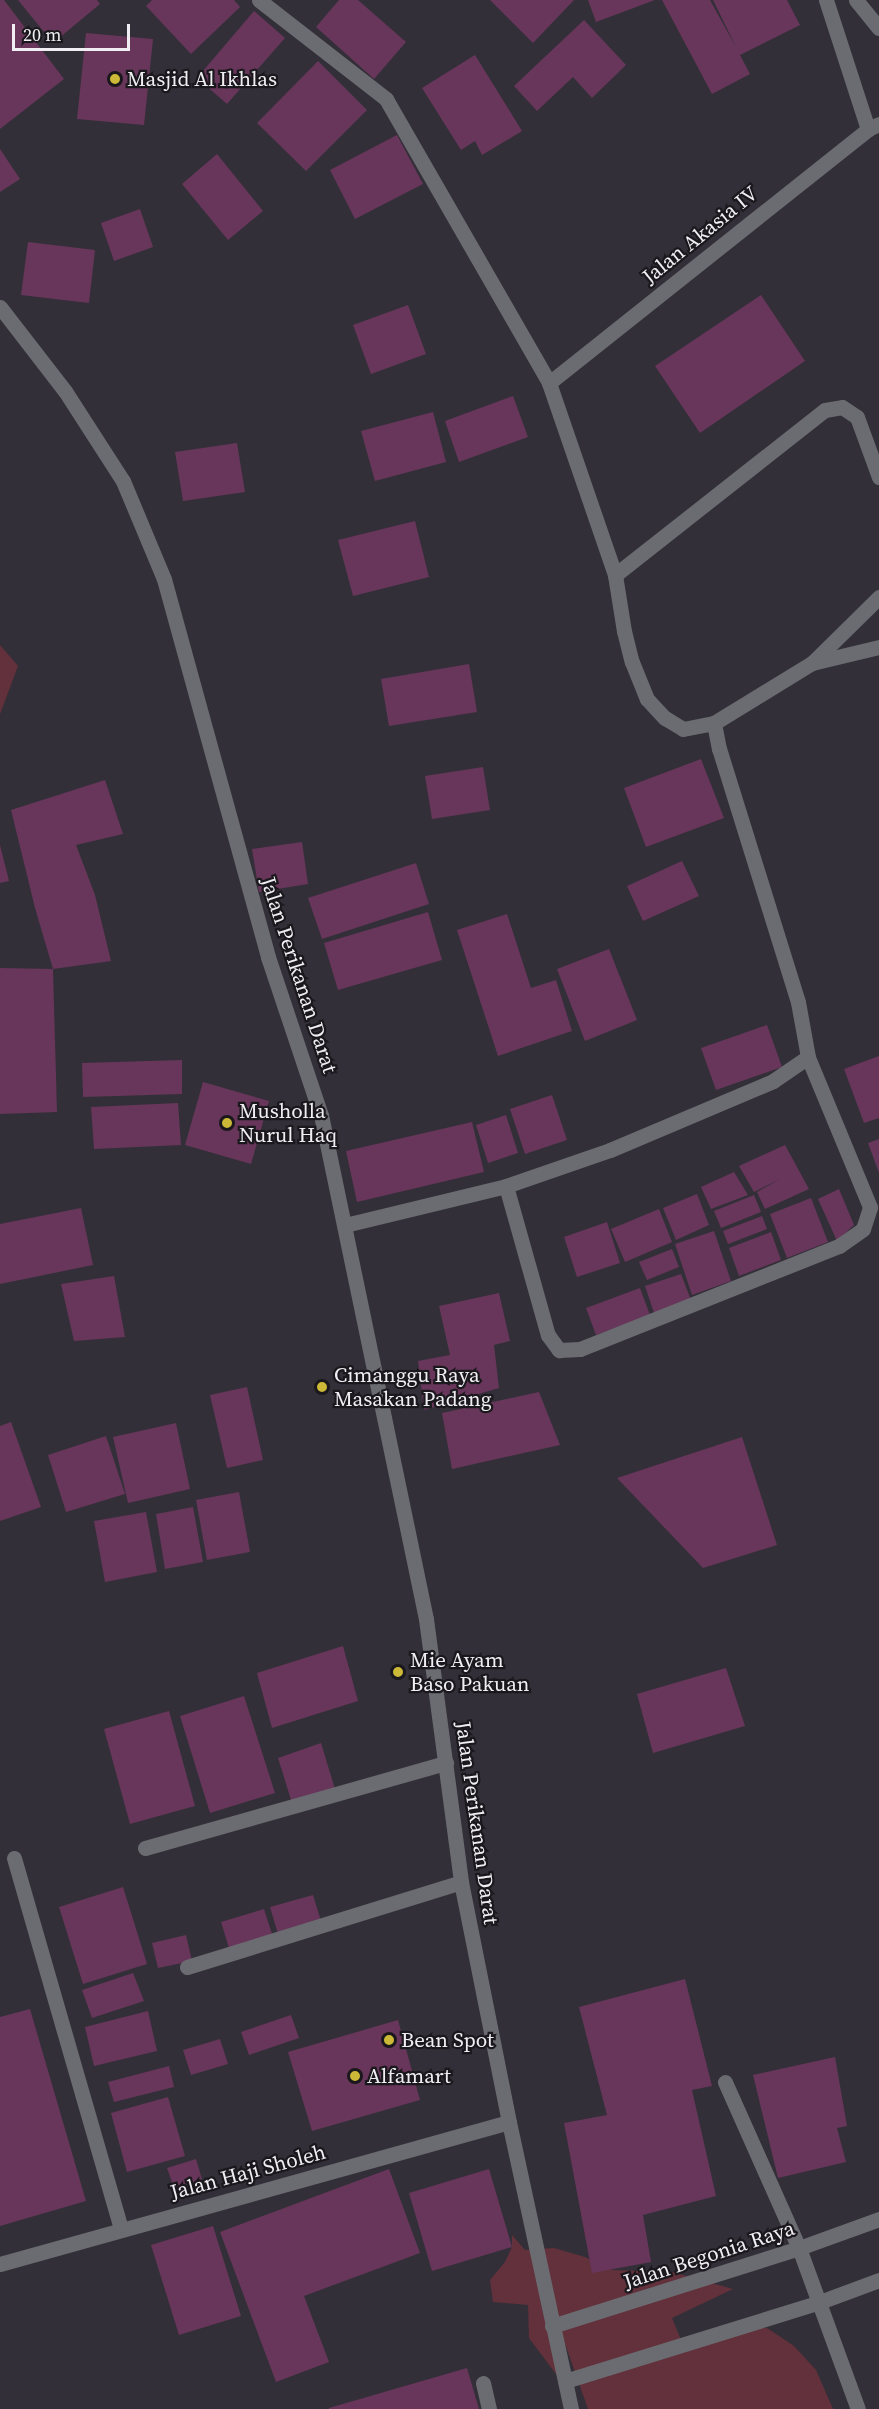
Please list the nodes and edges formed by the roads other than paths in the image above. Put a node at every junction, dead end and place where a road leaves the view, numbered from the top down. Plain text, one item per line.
1 (259, 0) edge
2 (826, 0) edge
3 (856, 0) edge
4 (879, 28) edge
5 (873, 127) edge
6 (0, 307) edge
7 (549, 382) junction
8 (879, 477) edge
9 (615, 576) junction
10 (879, 597) edge
11 (879, 647) edge
12 (812, 663) junction
13 (714, 723) junction
14 (808, 1058) junction
15 (506, 1186) junction
16 (345, 1225) junction
17 (446, 1762) junction
18 (145, 1848) dead end
19 (14, 1858) dead end
20 (461, 1882) junction
21 (187, 1967) dead end
22 (726, 2082) dead end
23 (509, 2122) junction
24 (879, 2219) edge
25 (121, 2229) junction
26 (799, 2248) junction
27 (0, 2264) edge
28 (879, 2280) edge
29 (817, 2303) junction
30 (552, 2326) junction
31 (565, 2381) junction
32 (483, 2383) dead end
33 (489, 2409) edge
34 (571, 2409) edge
35 (858, 2409) edge

1 - 7 street
2 - 5 street
3 - 4 street
5 - 7 street, Jalan Akasia IV
6 - 16 street, Jalan Perikanan Darat
7 - 9 street
8 - 9 street
9 - 13 street
10 - 12 street
11 - 12 street
12 - 13 street
13 - 14 street
14 - 15 street
14 - 15 street
15 - 16 street
16 - 17 street, Jalan Perikanan Darat
17 - 18 street
17 - 20 street, Jalan Perikanan Darat
19 - 25 street
20 - 21 street
20 - 23 street, Jalan Perikanan Darat
22 - 26 street
23 - 25 street, Jalan Haji Sholeh
23 - 30 street, Jalan Perikanan Darat
24 - 26 street, Jalan Begonia Raya
25 - 27 street, Jalan Haji Sholeh
26 - 29 street
26 - 30 street, Jalan Begonia Raya
28 - 29 street
29 - 31 street
29 - 35 street
30 - 31 street, Jalan Perikanan Darat
31 - 34 street, Jalan Perikanan Darat
32 - 33 street

